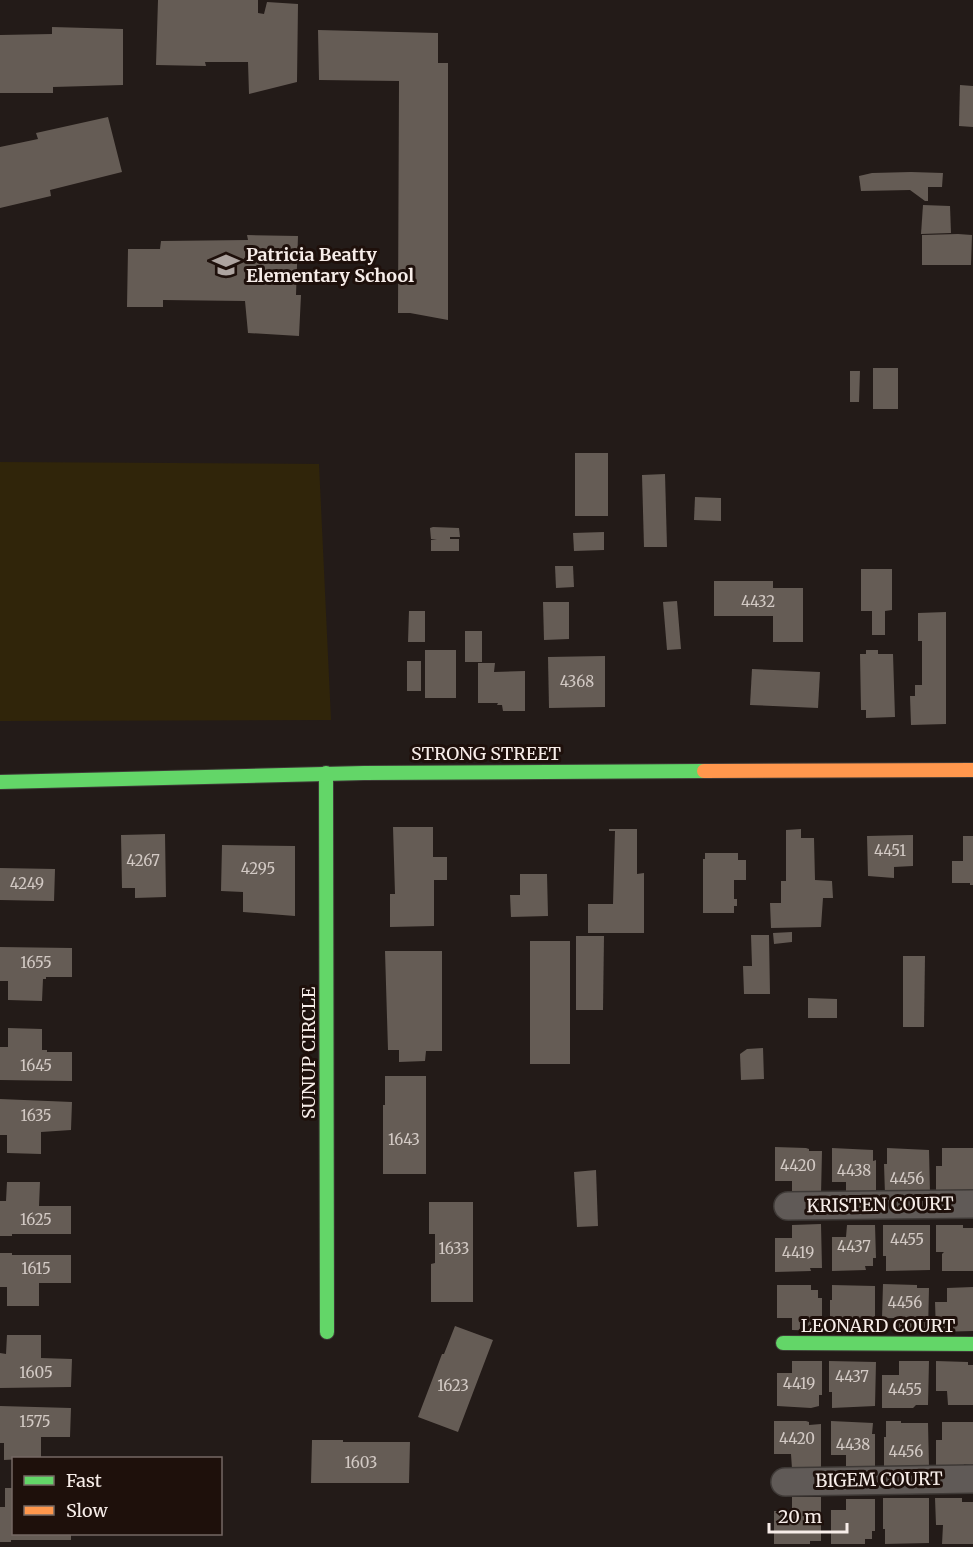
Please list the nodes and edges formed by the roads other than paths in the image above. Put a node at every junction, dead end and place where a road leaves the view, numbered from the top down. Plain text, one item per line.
1 (973, 770) edge
2 (326, 773) junction
3 (0, 782) edge
4 (973, 1204) edge
5 (788, 1206) dead end
6 (327, 1332) dead end
7 (783, 1343) dead end
8 (973, 1344) edge
9 (973, 1479) edge
10 (786, 1482) dead end

1 - 2 street, STRONG STREET
2 - 3 street, STRONG STREET
2 - 6 street, SUNUP CIRCLE
4 - 5 street, KRISTEN COURT
7 - 8 street, LEONARD COURT
9 - 10 street, BIGEM COURT

